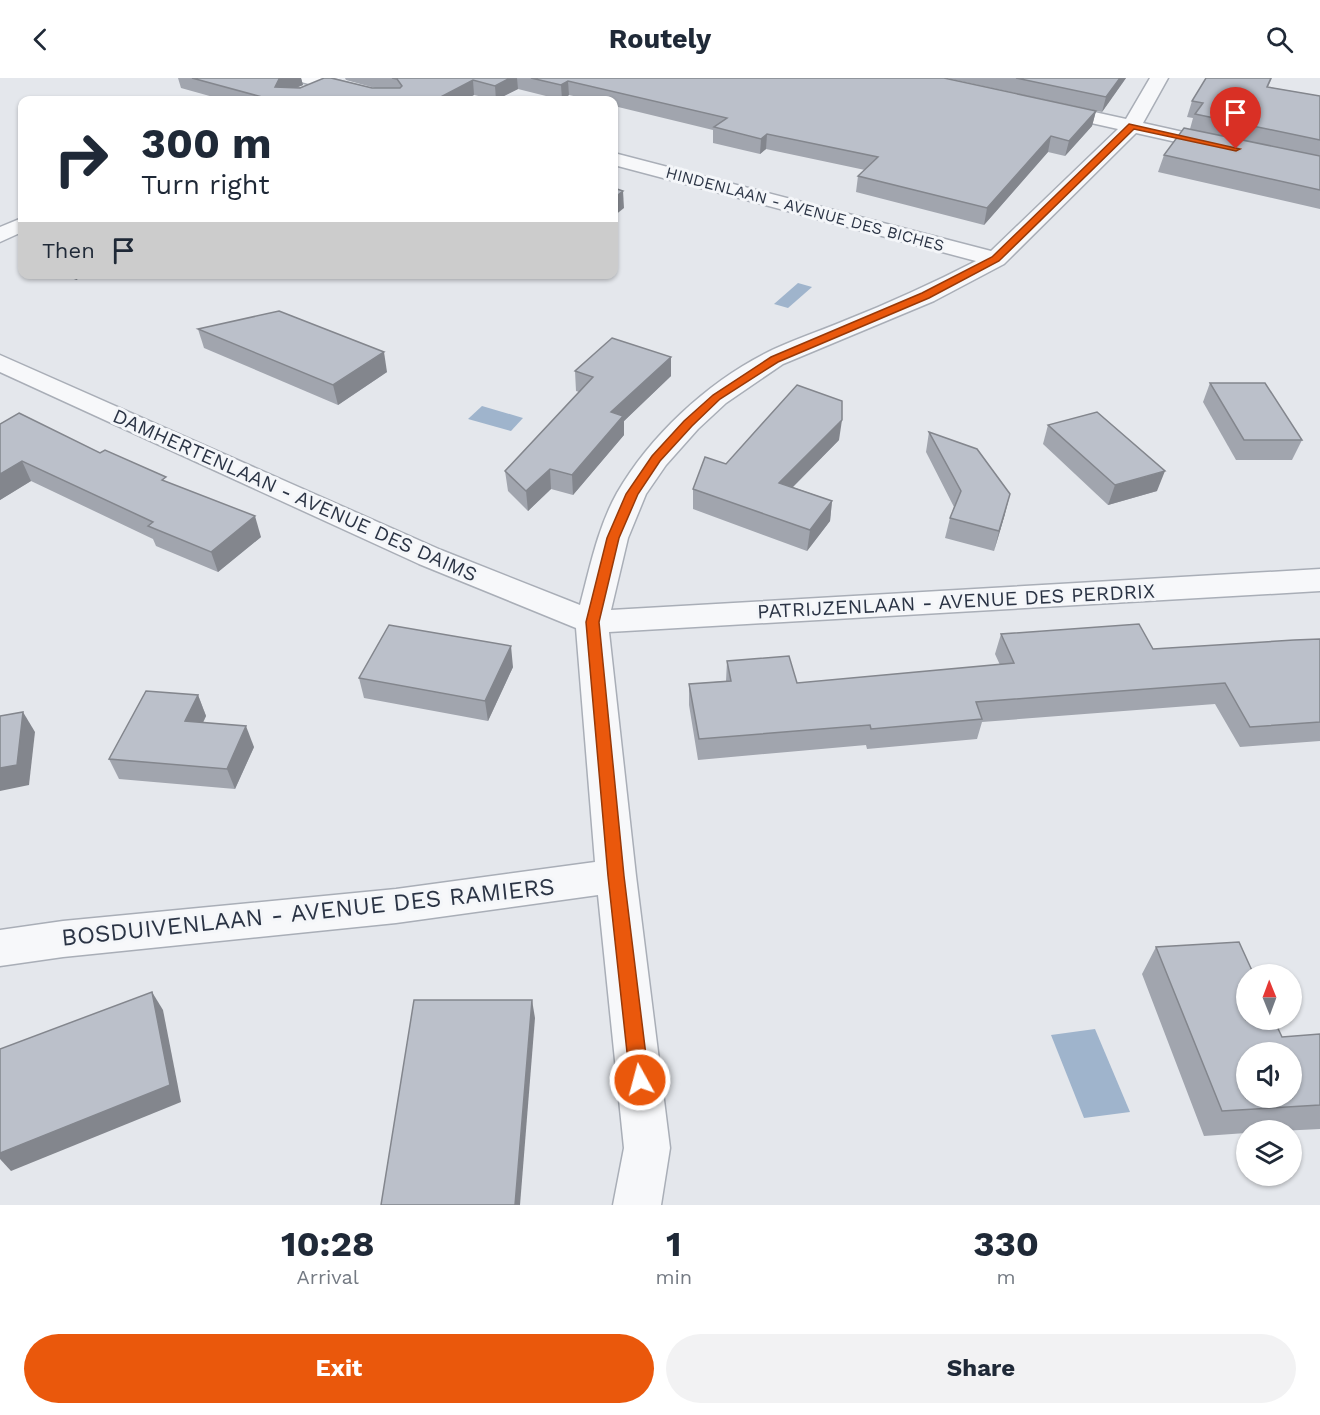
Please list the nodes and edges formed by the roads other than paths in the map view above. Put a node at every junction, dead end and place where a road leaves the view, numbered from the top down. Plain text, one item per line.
1 (307, 78) edge
2 (1159, 78) edge
3 (332, 81) edge
4 (298, 96) edge
5 (380, 96) edge
6 (1027, 103) edge
7 (1132, 126) junction
8 (1242, 150) edge
9 (618, 160) edge
10 (18, 226) edge
11 (0, 234) edge
12 (996, 259) junction
13 (0, 363) edge
14 (1320, 580) edge
15 (592, 622) junction
16 (616, 876) junction
17 (0, 948) edge
18 (637, 1205) edge

1 - 3 street
2 - 7 street
3 - 4 street
3 - 5 street
6 - 7 street
7 - 8 street
7 - 12 street
9 - 12 street, HINDENLAAN - AVENUE DES BICHES
10 - 11 street
12 - 15 street
13 - 15 street, DAMHERTENLAAN - AVENUE DES DAIMS
14 - 15 street, PATRIJZENLAAN - AVENUE DES PERDRIX
15 - 16 street
16 - 17 street, BOSDUIVENLAAN - AVENUE DES RAMIERS
16 - 18 street

